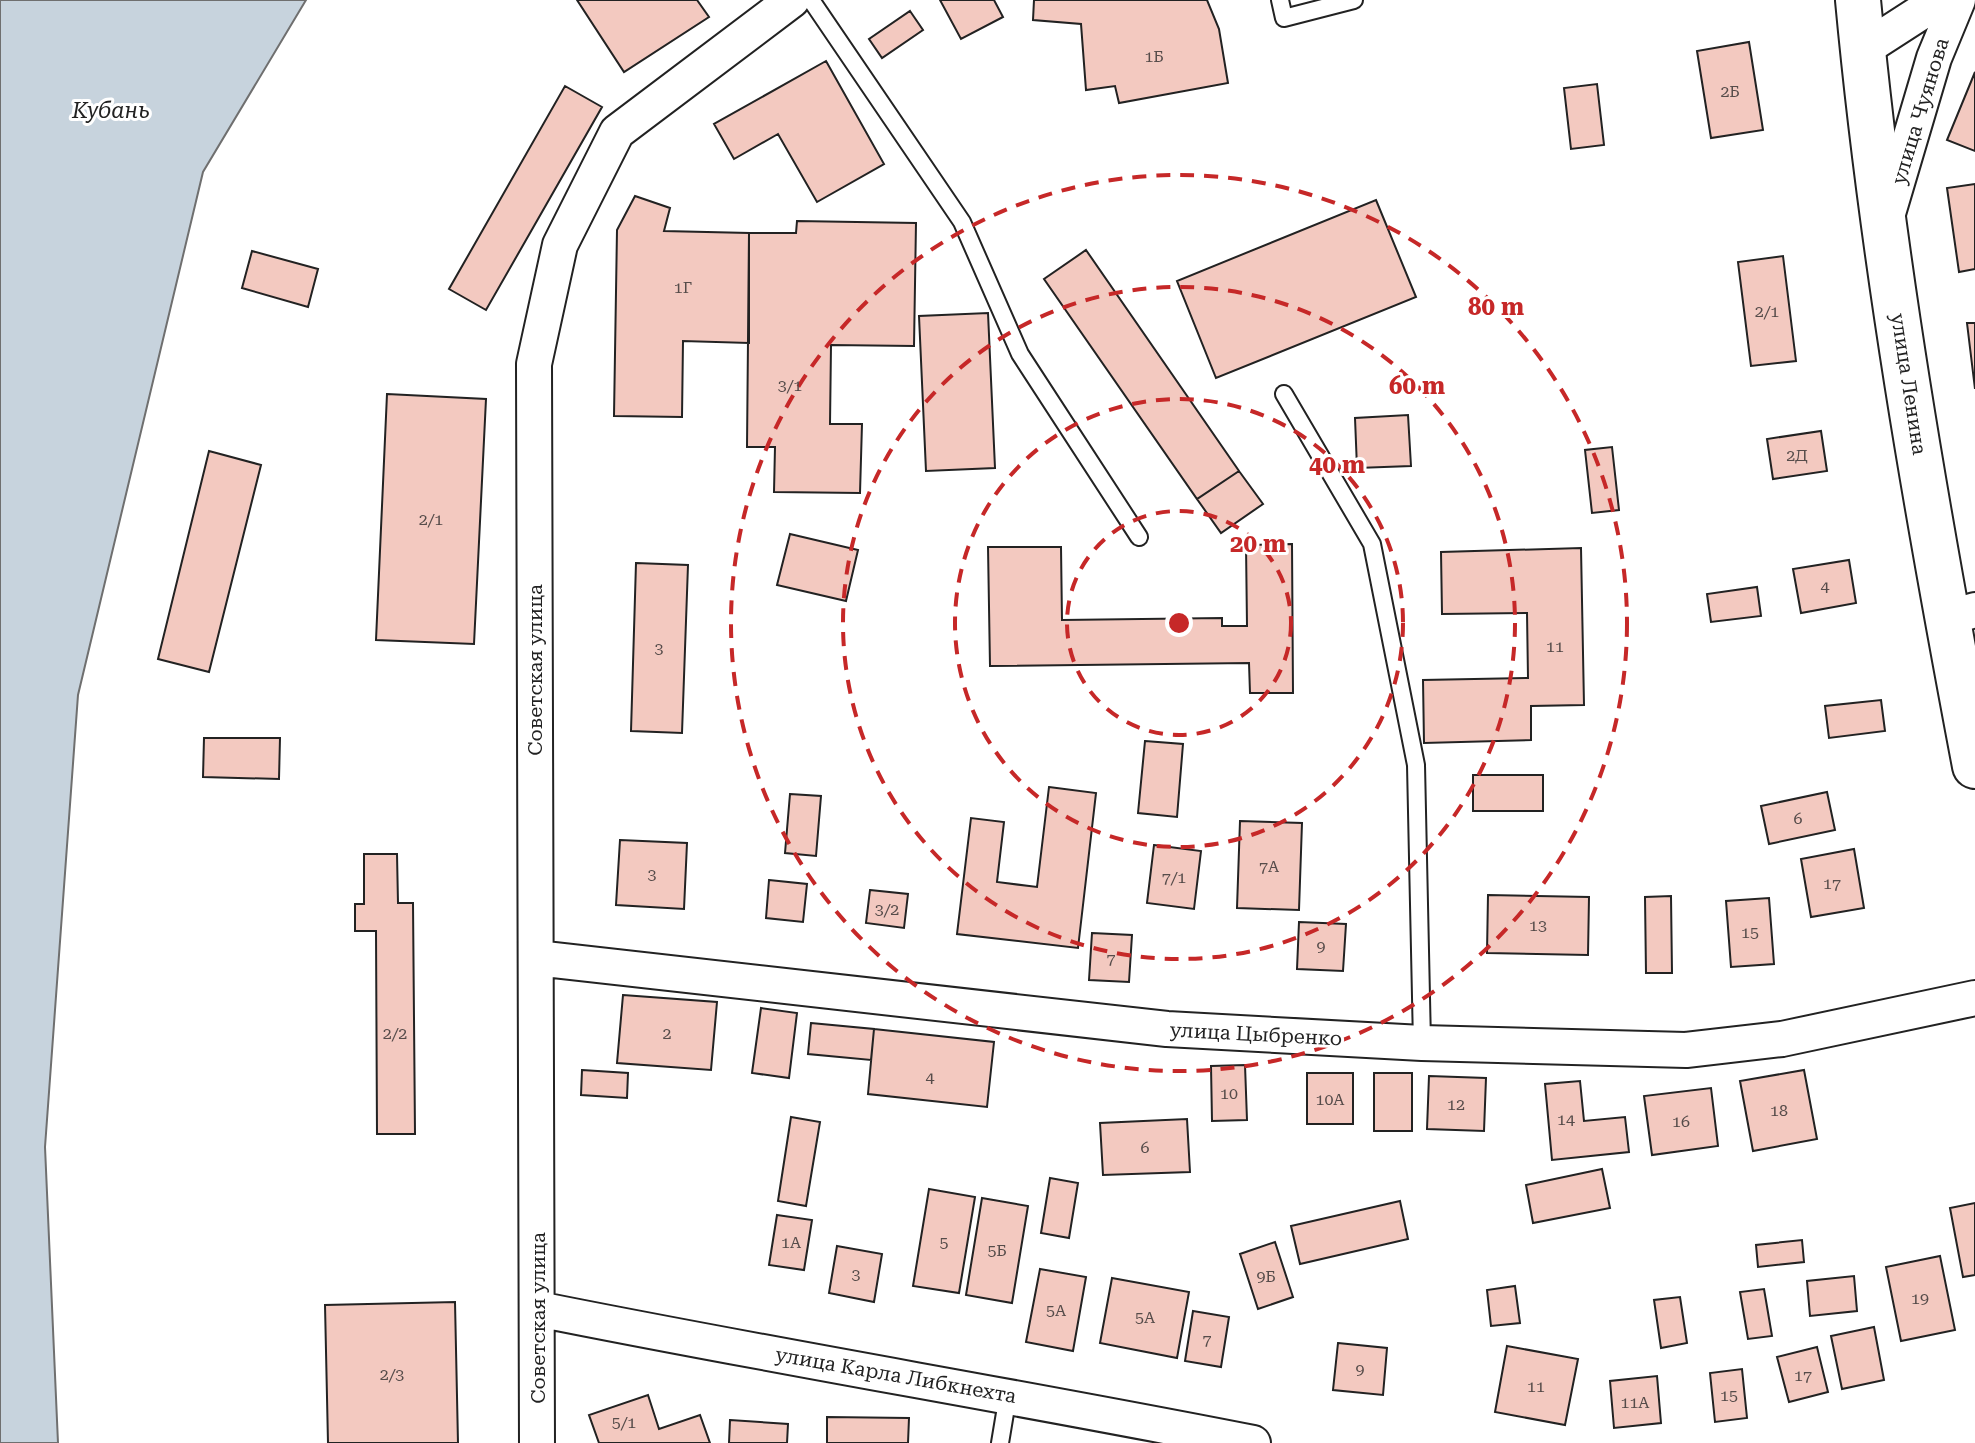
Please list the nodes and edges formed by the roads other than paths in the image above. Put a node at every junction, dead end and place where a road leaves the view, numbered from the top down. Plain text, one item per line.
1 (792, 0) edge
2 (811, 0) edge
3 (1280, 0) edge
4 (1354, 0) edge
5 (1936, 0) edge
6 (1958, 0) edge
7 (1856, 15) edge
8 (1885, 224) junction
9 (1284, 394) dead end
10 (1139, 537) dead end
11 (1961, 614) edge
12 (1975, 766) edge
13 (536, 958) junction
14 (1975, 998) edge
15 (1422, 1043) junction
16 (538, 1309) junction
17 (1008, 1395) junction
18 (537, 1443) edge
19 (1000, 1443) edge
20 (1253, 1443) edge

1 - 13 street, Советская улица
2 - 10 lane
3 - 4 lane
5 - 7 street, улица Чуянова
6 - 8 street, улица Чуянова
7 - 8 main road, улица Ленина
8 - 11 main road, улица Ленина
9 - 15 lane
11 - 12 main road, улица Ленина
13 - 15 street, улица Цыбренко
13 - 16 street, Советская улица
14 - 15 street, улица Цыбренко
16 - 17 street, улица Карла Либкнехта
16 - 18 street, Советская улица
17 - 19 lane
17 - 20 street, улица Карла Либкнехта

